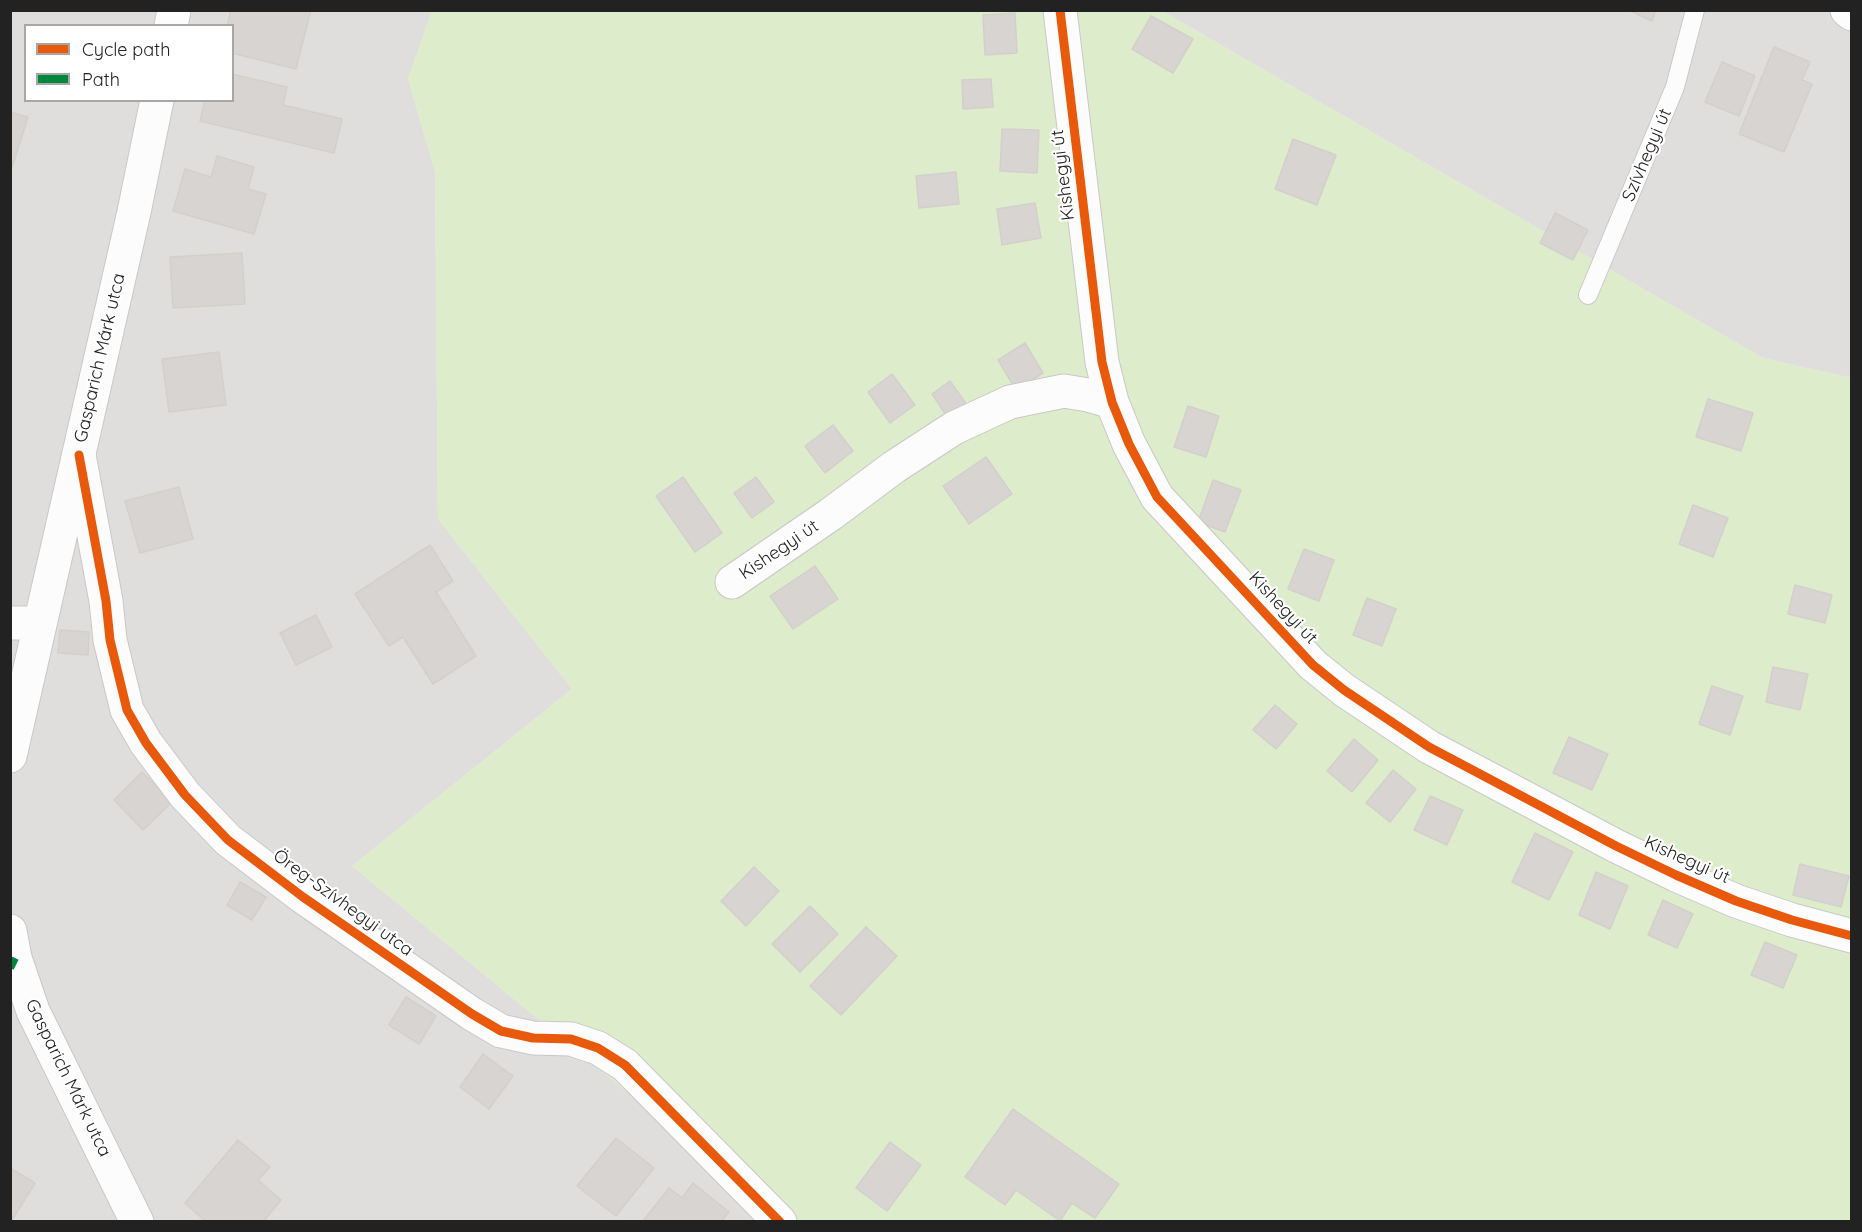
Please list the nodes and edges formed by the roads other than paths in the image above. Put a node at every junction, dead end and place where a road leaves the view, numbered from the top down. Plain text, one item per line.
1 (1060, 10) edge
2 (1695, 10) edge
3 (1846, 10) edge
4 (1851, 14) edge
5 (157, 102) edge
6 (1588, 295) dead end
7 (1112, 402) junction
8 (79, 455) junction
9 (732, 582) dead end
10 (25, 623) edge
11 (10, 756) edge
12 (10, 931) edge
13 (1851, 936) edge
14 (137, 1221) edge
15 (780, 1221) edge

1 - 7 street, Kishegyi út
2 - 6 lane, Szívhegyi út
3 - 4 street
5 - 8 street, Gasparich Márk utca
7 - 9 street, Kishegyi út
7 - 13 street, Kishegyi út
8 - 10 street, Gasparich Márk utca
8 - 15 street, Öreg-Szívhegyi utca
10 - 11 street, Gasparich Márk utca
12 - 14 street, Gasparich Márk utca

